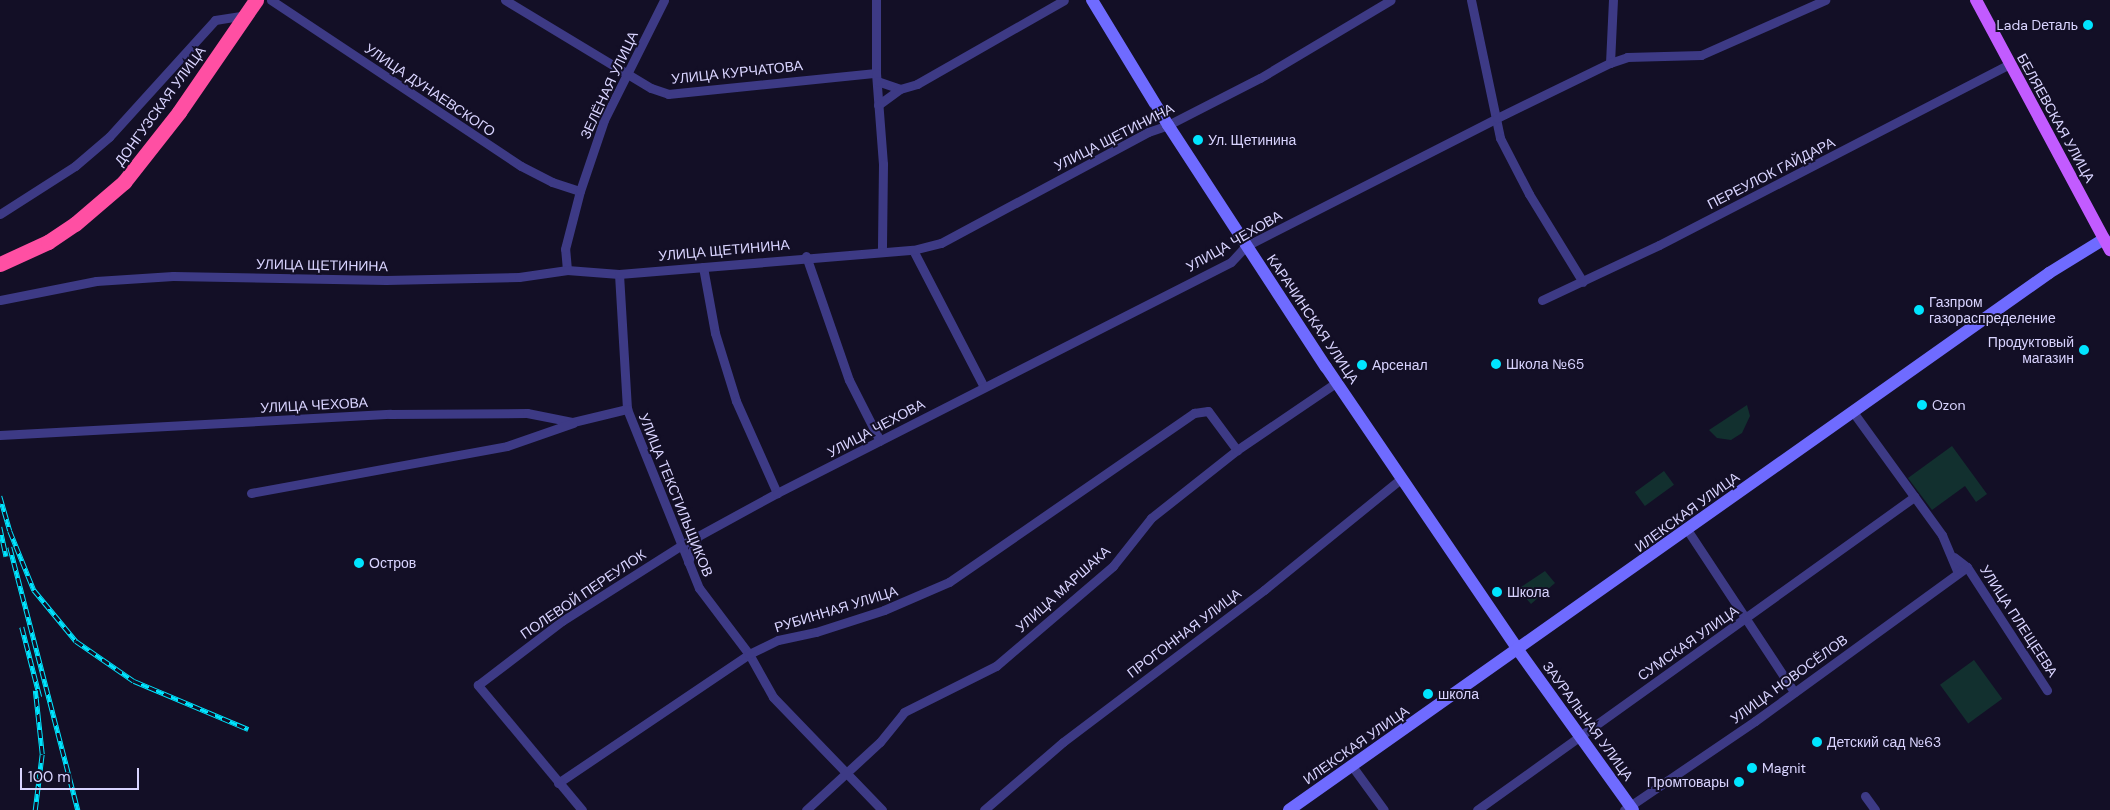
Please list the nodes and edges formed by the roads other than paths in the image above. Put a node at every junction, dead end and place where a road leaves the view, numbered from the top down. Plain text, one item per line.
1 (256, 0) edge
2 (271, 0) edge
3 (506, 0) edge
4 (664, 0) edge
5 (876, 0) edge
6 (1064, 0) edge
7 (1092, 0) edge
8 (1391, 0) edge
9 (1471, 0) edge
10 (1613, 0) edge
11 (1824, 0) edge
12 (1976, 0) edge
13 (246, 15) junction
14 (1610, 63) junction
15 (2009, 64) junction
16 (630, 73) junction
17 (876, 77) junction
18 (900, 89) junction
19 (878, 105) junction
20 (1497, 118) junction
21 (1168, 125) junction
22 (580, 191) junction
23 (0, 214) edge
24 (2107, 244) edge
25 (1246, 246) junction
26 (882, 250) junction
27 (913, 250) junction
28 (806, 256) junction
29 (0, 264) edge
30 (703, 267) junction
31 (567, 270) junction
32 (619, 274) junction
33 (1583, 282) junction
34 (0, 300) edge
35 (1542, 300) dead end
36 (1337, 382) junction
37 (984, 387) junction
38 (627, 408) junction
39 (1853, 412) junction
40 (574, 422) junction
41 (0, 435) edge
42 (880, 441) junction
43 (1237, 450) junction
44 (1402, 478) junction
45 (251, 493) dead end
46 (777, 493) junction
47 (1914, 497) junction
48 (1688, 530) junction
49 (698, 536) junction
50 (680, 546) junction
51 (1954, 557) junction
52 (688, 562) junction
53 (1967, 567) junction
54 (1958, 573) junction
55 (1747, 618) junction
56 (1518, 650) junction
57 (749, 654) junction
58 (2047, 690) dead end
59 (1794, 692) junction
60 (1580, 735) junction
61 (1352, 766) junction
62 (847, 772) junction
63 (558, 783) junction
64 (1865, 796) dead end
65 (1629, 809) edge
66 (582, 810) edge
67 (806, 810) edge
68 (882, 810) edge
69 (984, 810) edge
70 (1289, 810) edge
71 (1384, 810) edge
72 (1477, 810) edge
73 (1875, 810) edge

1 - 13 highway, ДОНГУЗСКАЯ УЛИЦА
2 - 22 street, УЛИЦА ДУНАЕВСКОГО
3 - 16 street, УЛИЦА КУРЧАТОВА
4 - 16 street, ЗЕЛЁНАЯ УЛИЦА
5 - 17 street
6 - 18 street
7 - 21 street, КАРАЧИНСКАЯ УЛИЦА
8 - 21 street, УЛИЦА ЩЕТИНИНА
9 - 20 street
10 - 14 street
11 - 14 street, УЛИЦА ЧЕХОВА
12 - 15 main road, БЕЛЯЕВСКАЯ УЛИЦА
13 - 23 street
13 - 29 highway, ДОНГУЗСКАЯ УЛИЦА
14 - 20 street, УЛИЦА ЧЕХОВА
15 - 24 main road, БЕЛЯЕВСКАЯ УЛИЦА
15 - 33 street, ПЕРЕУЛОК ГАЙДАРА
16 - 17 street, УЛИЦА КУРЧАТОВА
16 - 22 street, ЗЕЛЁНАЯ УЛИЦА
17 - 18 street, УЛИЦА КУРЧАТОВА
17 - 19 street
18 - 19 street
19 - 26 street
20 - 25 street, УЛИЦА ЧЕХОВА
20 - 33 street
21 - 25 street, КАРАЧИНСКАЯ УЛИЦА
21 - 27 street, УЛИЦА ЩЕТИНИНА
22 - 31 street, ЗЕЛЁНАЯ УЛИЦА
24 - 39 street, ИЛЕКСКАЯ УЛИЦА
25 - 36 street, КАРАЧИНСКАЯ УЛИЦА
25 - 37 street, УЛИЦА ЧЕХОВА
26 - 27 street, УЛИЦА ЩЕТИНИНА
26 - 28 street, УЛИЦА ЩЕТИНИНА
27 - 37 street
28 - 30 street, УЛИЦА ЩЕТИНИНА
28 - 42 street
30 - 32 street, УЛИЦА ЩЕТИНИНА
30 - 46 street
31 - 32 street, УЛИЦА ЩЕТИНИНА
31 - 34 street, УЛИЦА ЩЕТИНИНА
32 - 38 street, УЛИЦА ТЕКСТИЛЬЩИКОВ
33 - 35 street, ПЕРЕУЛОК ГАЙДАРА
36 - 43 street, УЛИЦА МАРШАКА
36 - 44 street, КАРАЧИНСКАЯ УЛИЦА
37 - 42 street, УЛИЦА ЧЕХОВА
38 - 40 street, УЛИЦА ЧЕХОВА
38 - 50 street, УЛИЦА ТЕКСТИЛЬЩИКОВ
39 - 47 street
39 - 48 street, ИЛЕКСКАЯ УЛИЦА
40 - 41 street, УЛИЦА ЧЕХОВА
40 - 45 street
42 - 46 street, УЛИЦА ЧЕХОВА
43 - 57 street, РУБИННАЯ УЛИЦА
43 - 62 street, УЛИЦА МАРШАКА
44 - 56 street, КАРАЧИНСКАЯ УЛИЦА
44 - 69 street, ПРОГОННАЯ УЛИЦА
46 - 49 street, УЛИЦА ЧЕХОВА
47 - 51 street
47 - 55 street, СУМСКАЯ УЛИЦА
48 - 55 street
48 - 56 street, ИЛЕКСКАЯ УЛИЦА
49 - 50 street, УЛИЦА ЧЕХОВА
49 - 52 street
50 - 52 street, УЛИЦА ТЕКСТИЛЬЩИКОВ
50 - 63 street, ПОЛЕВОЙ ПЕРЕУЛОК
51 - 53 street, УЛИЦА ПЛЕЩЕЕВА
51 - 54 street
52 - 57 street, УЛИЦА ТЕКСТИЛЬЩИКОВ
53 - 54 street, УЛИЦА НОВОСЁЛОВ
53 - 58 street, УЛИЦА ПЛЕЩЕЕВА
54 - 59 street, УЛИЦА НОВОСЁЛОВ
55 - 59 street
55 - 60 street, СУМСКАЯ УЛИЦА
56 - 60 street, ЗАУРАЛЬНАЯ УЛИЦА
56 - 61 street, ИЛЕКСКАЯ УЛИЦА
57 - 62 street, УЛИЦА ТЕКСТИЛЬЩИКОВ
57 - 63 street, РУБИННАЯ УЛИЦА
59 - 65 street, УЛИЦА НОВОСЁЛОВ
60 - 65 street, ЗАУРАЛЬНАЯ УЛИЦА
60 - 72 street, СУМСКАЯ УЛИЦА
61 - 70 street, ИЛЕКСКАЯ УЛИЦА
61 - 71 street
62 - 67 street, УЛИЦА МАРШАКА
62 - 68 street, УЛИЦА ТЕКСТИЛЬЩИКОВ
63 - 66 street
64 - 73 street

